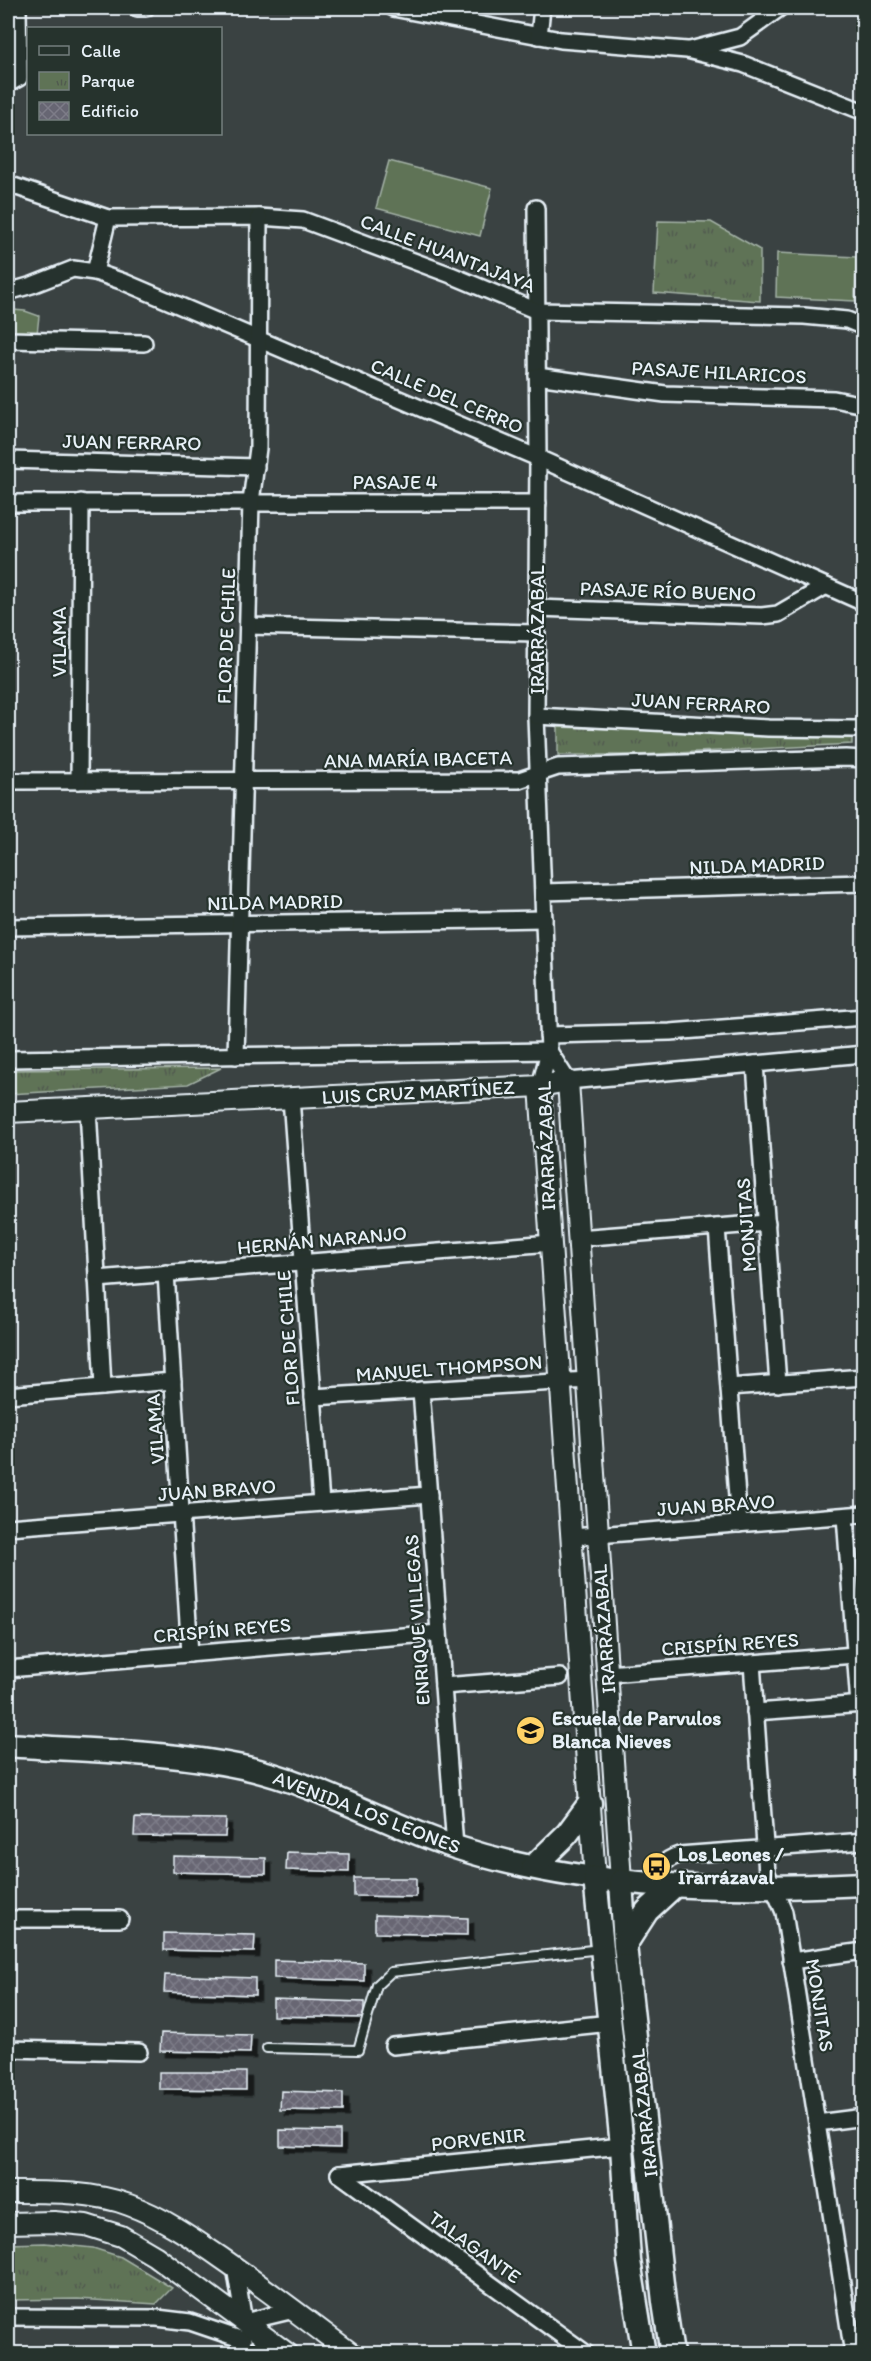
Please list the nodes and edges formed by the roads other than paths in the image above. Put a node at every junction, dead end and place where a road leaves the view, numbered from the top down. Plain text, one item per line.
1 (17, 8) edge
2 (25, 8) edge
3 (136, 8) edge
4 (146, 8) edge
5 (393, 8) edge
6 (542, 8) edge
7 (780, 8) edge
8 (539, 36) junction
9 (687, 50) junction
10 (8, 84) edge
11 (864, 112) edge
12 (8, 184) edge
13 (536, 208) dead end
14 (259, 217) junction
15 (108, 218) junction
16 (95, 272) junction
17 (8, 292) edge
18 (537, 311) junction
19 (864, 327) edge
20 (259, 339) junction
21 (8, 340) edge
22 (144, 343) dead end
23 (537, 376) junction
24 (864, 405) edge
25 (538, 458) junction
26 (8, 460) edge
27 (256, 466) junction
28 (8, 502) edge
29 (81, 502) junction
30 (251, 502) junction
31 (538, 503) junction
32 (826, 586) junction
33 (864, 603) edge
34 (537, 608) junction
35 (248, 626) junction
36 (537, 633) junction
37 (536, 716) junction
38 (864, 727) edge
39 (864, 759) edge
40 (538, 773) junction
41 (8, 781) edge
42 (80, 781) junction
43 (243, 781) junction
44 (864, 883) edge
45 (543, 892) junction
46 (544, 919) junction
47 (239, 923) junction
48 (8, 927) edge
49 (864, 1017) edge
50 (548, 1035) junction
51 (549, 1051) junction
52 (864, 1054) edge
53 (236, 1056) junction
54 (8, 1059) edge
55 (755, 1064) junction
56 (568, 1081) junction
57 (540, 1086) junction
58 (291, 1098) junction
59 (88, 1108) junction
60 (8, 1112) edge
61 (767, 1223) junction
62 (717, 1227) junction
63 (578, 1238) junction
64 (551, 1243) junction
65 (303, 1262) junction
66 (166, 1273) junction
67 (97, 1279) junction
68 (864, 1377) edge
69 (588, 1380) junction
70 (173, 1381) junction
71 (561, 1382) junction
72 (778, 1384) junction
73 (104, 1387) junction
74 (729, 1387) junction
75 (421, 1390) junction
76 (8, 1395) edge
77 (313, 1397) junction
78 (429, 1495) junction
79 (321, 1503) junction
80 (181, 1514) junction
81 (864, 1514) edge
82 (845, 1516) junction
83 (739, 1524) junction
84 (8, 1527) edge
85 (598, 1535) junction
86 (572, 1537) junction
87 (439, 1633) junction
88 (190, 1654) junction
89 (855, 1655) junction
90 (752, 1663) junction
91 (8, 1669) edge
92 (607, 1674) junction
93 (560, 1677) dead end
94 (443, 1686) junction
95 (861, 1704) edge
96 (755, 1712) junction
97 (8, 1745) edge
98 (590, 1803) junction
99 (864, 1841) edge
100 (455, 1847) junction
101 (765, 1848) junction
102 (532, 1867) junction
103 (595, 1878) junction
104 (621, 1881) junction
105 (864, 1884) edge
106 (663, 1886) junction
107 (774, 1889) junction
108 (8, 1919) edge
109 (120, 1919) dead end
110 (625, 1945) junction
111 (603, 1949) junction
112 (864, 1951) edge
113 (791, 1961) junction
114 (610, 2023) junction
115 (393, 2046) dead end
116 (267, 2048) dead end
117 (8, 2049) edge
118 (139, 2052) dead end
119 (864, 2117) edge
120 (817, 2123) junction
121 (622, 2146) junction
122 (339, 2174) joint
123 (8, 2192) edge
124 (8, 2223) edge
125 (235, 2267) junction
126 (294, 2310) junction
127 (8, 2317) edge
128 (244, 2339) edge
129 (288, 2354) edge
130 (352, 2354) edge
131 (587, 2354) edge
132 (644, 2354) edge
133 (672, 2354) edge
134 (853, 2354) edge

1 - 2 street
1 - 10 street
3 - 4 street
5 - 8 street
6 - 8 street
7 - 9 street
8 - 9 street
9 - 11 street
12 - 15 street, CALLE HUANTAJAYA
13 - 18 street, IRARRÁZABAL
14 - 15 street, CALLE HUANTAJAYA
14 - 18 street, CALLE HUANTAJAYA
14 - 20 street, FLOR DE CHILE
15 - 16 street
16 - 17 street, CALLE DEL CERRO
16 - 20 street, CALLE DEL CERRO
18 - 19 street, CALLE HUANTAJAYA
18 - 23 street, IRARRÁZABAL
20 - 25 street, CALLE DEL CERRO
20 - 27 street, FLOR DE CHILE
21 - 22 street
23 - 24 street, PASAJE HILARICOS
23 - 25 street, IRARRÁZABAL
25 - 31 street, IRARRÁZABAL
25 - 32 street, CALLE DEL CERRO
26 - 27 street, JUAN FERRARO
27 - 30 street, FLOR DE CHILE
28 - 29 street
29 - 30 street
29 - 42 street, VILAMA
30 - 31 street, PASAJE 4
30 - 35 street, FLOR DE CHILE
31 - 34 street, IRARRÁZABAL
32 - 33 street, CALLE DEL CERRO
32 - 34 street, PASAJE RÍO BUENO
34 - 36 street, IRARRÁZABAL
35 - 36 street
35 - 43 street, FLOR DE CHILE
36 - 37 street, IRARRÁZABAL
37 - 38 street, JUAN FERRARO
37 - 40 street, IRARRÁZABAL
39 - 40 street, ANA MARÍA IBACETA
40 - 43 street, ANA MARÍA IBACETA
40 - 45 street, IRARRÁZABAL
41 - 42 street, ANA MARÍA IBACETA
42 - 43 street, ANA MARÍA IBACETA
43 - 47 street, FLOR DE CHILE
44 - 45 street, NILDA MADRID
45 - 46 street, IRARRÁZABAL
46 - 47 street, NILDA MADRID
46 - 50 street, IRARRÁZABAL
47 - 48 street, NILDA MADRID
47 - 53 street, FLOR DE CHILE
49 - 50 street
50 - 51 street, IRARRÁZABAL
51 - 53 street, LUIS CRUZ MARTÍNEZ
51 - 56 street, IRARRÁZABAL
51 - 57 street, IRARRÁZABAL
52 - 55 street, LUIS CRUZ MARTÍNEZ
53 - 54 street, LUIS CRUZ MARTÍNEZ
55 - 56 street, LUIS CRUZ MARTÍNEZ
55 - 61 street, MONJITAS
56 - 57 street, LUIS CRUZ MARTÍNEZ
56 - 63 street, IRARRÁZABAL
57 - 58 street, LUIS CRUZ MARTÍNEZ
57 - 64 street, IRARRÁZABAL
58 - 59 street, LUIS CRUZ MARTÍNEZ
58 - 65 street, FLOR DE CHILE
59 - 60 street, LUIS CRUZ MARTÍNEZ
59 - 67 street
61 - 62 street
61 - 72 street, MONJITAS
62 - 63 street
62 - 74 street, MONJITAS
63 - 69 street, IRARRÁZABAL
64 - 65 street, HERNÁN NARANJO
64 - 71 street, IRARRÁZABAL
65 - 66 street, HERNÁN NARANJO
65 - 77 street, FLOR DE CHILE
66 - 67 street, HERNÁN NARANJO
66 - 70 street, VILAMA
67 - 73 street
68 - 72 street
69 - 71 street, MANUEL THOMPSON
69 - 85 street, IRARRÁZABAL
70 - 73 street
70 - 80 street, VILAMA
71 - 75 street, MANUEL THOMPSON
71 - 86 street, IRARRÁZABAL
72 - 74 street
73 - 76 street
74 - 83 street, MONJITAS
75 - 77 street, MANUEL THOMPSON
75 - 78 street, ENRIQUE VILLEGAS
77 - 79 street, FLOR DE CHILE
78 - 79 street, JUAN BRAVO
78 - 87 street, ENRIQUE VILLEGAS
79 - 80 street, JUAN BRAVO
80 - 84 street, JUAN BRAVO
80 - 88 street, VILAMA
81 - 82 street, JUAN BRAVO
82 - 83 street, JUAN BRAVO
82 - 89 street
83 - 85 street, JUAN BRAVO
85 - 86 street, JUAN BRAVO
85 - 92 street, IRARRÁZABAL
86 - 98 street, IRARRÁZABAL
87 - 88 street, CRISPÍN REYES
87 - 94 street, ENRIQUE VILLEGAS
88 - 91 street, CRISPÍN REYES
89 - 90 street, CRISPÍN REYES
89 - 95 street
90 - 92 street, CRISPÍN REYES
90 - 96 street, MONJITAS
92 - 104 street, IRARRÁZABAL
93 - 94 street
94 - 100 street, ENRIQUE VILLEGAS
95 - 96 street
96 - 101 street, MONJITAS
97 - 100 main road, AVENIDA LOS LEONES
98 - 102 main road
98 - 103 street, IRARRÁZABAL
99 - 101 street
100 - 102 main road, AVENIDA LOS LEONES
101 - 106 street
101 - 107 street, MONJITAS
102 - 103 main road, AVENIDA LOS LEONES
103 - 104 main road, AVENIDA LOS LEONES
103 - 111 main road, IRARRÁZABAL
104 - 106 main road, AVENIDA LOS LEONES
104 - 110 main road, IRARRÁZABAL
105 - 107 main road, AVENIDA LOS LEONES
106 - 107 main road, AVENIDA LOS LEONES
106 - 110 main road
107 - 113 street, MONJITAS
108 - 109 street
110 - 133 main road, IRARRÁZABAL
111 - 114 main road, IRARRÁZABAL
111 - 116 lane
112 - 113 street
113 - 120 street, MONJITAS
114 - 115 street
114 - 121 main road, IRARRÁZABAL
117 - 118 street
119 - 120 street
120 - 134 street, MONJITAS
121 - 122 street, PORVENIR
121 - 132 main road, IRARRÁZABAL
122 - 131 street, TALAGANTE
123 - 125 street
124 - 128 street
125 - 126 street
125 - 128 street
126 - 128 street
126 - 130 street
127 - 128 street
128 - 129 street

